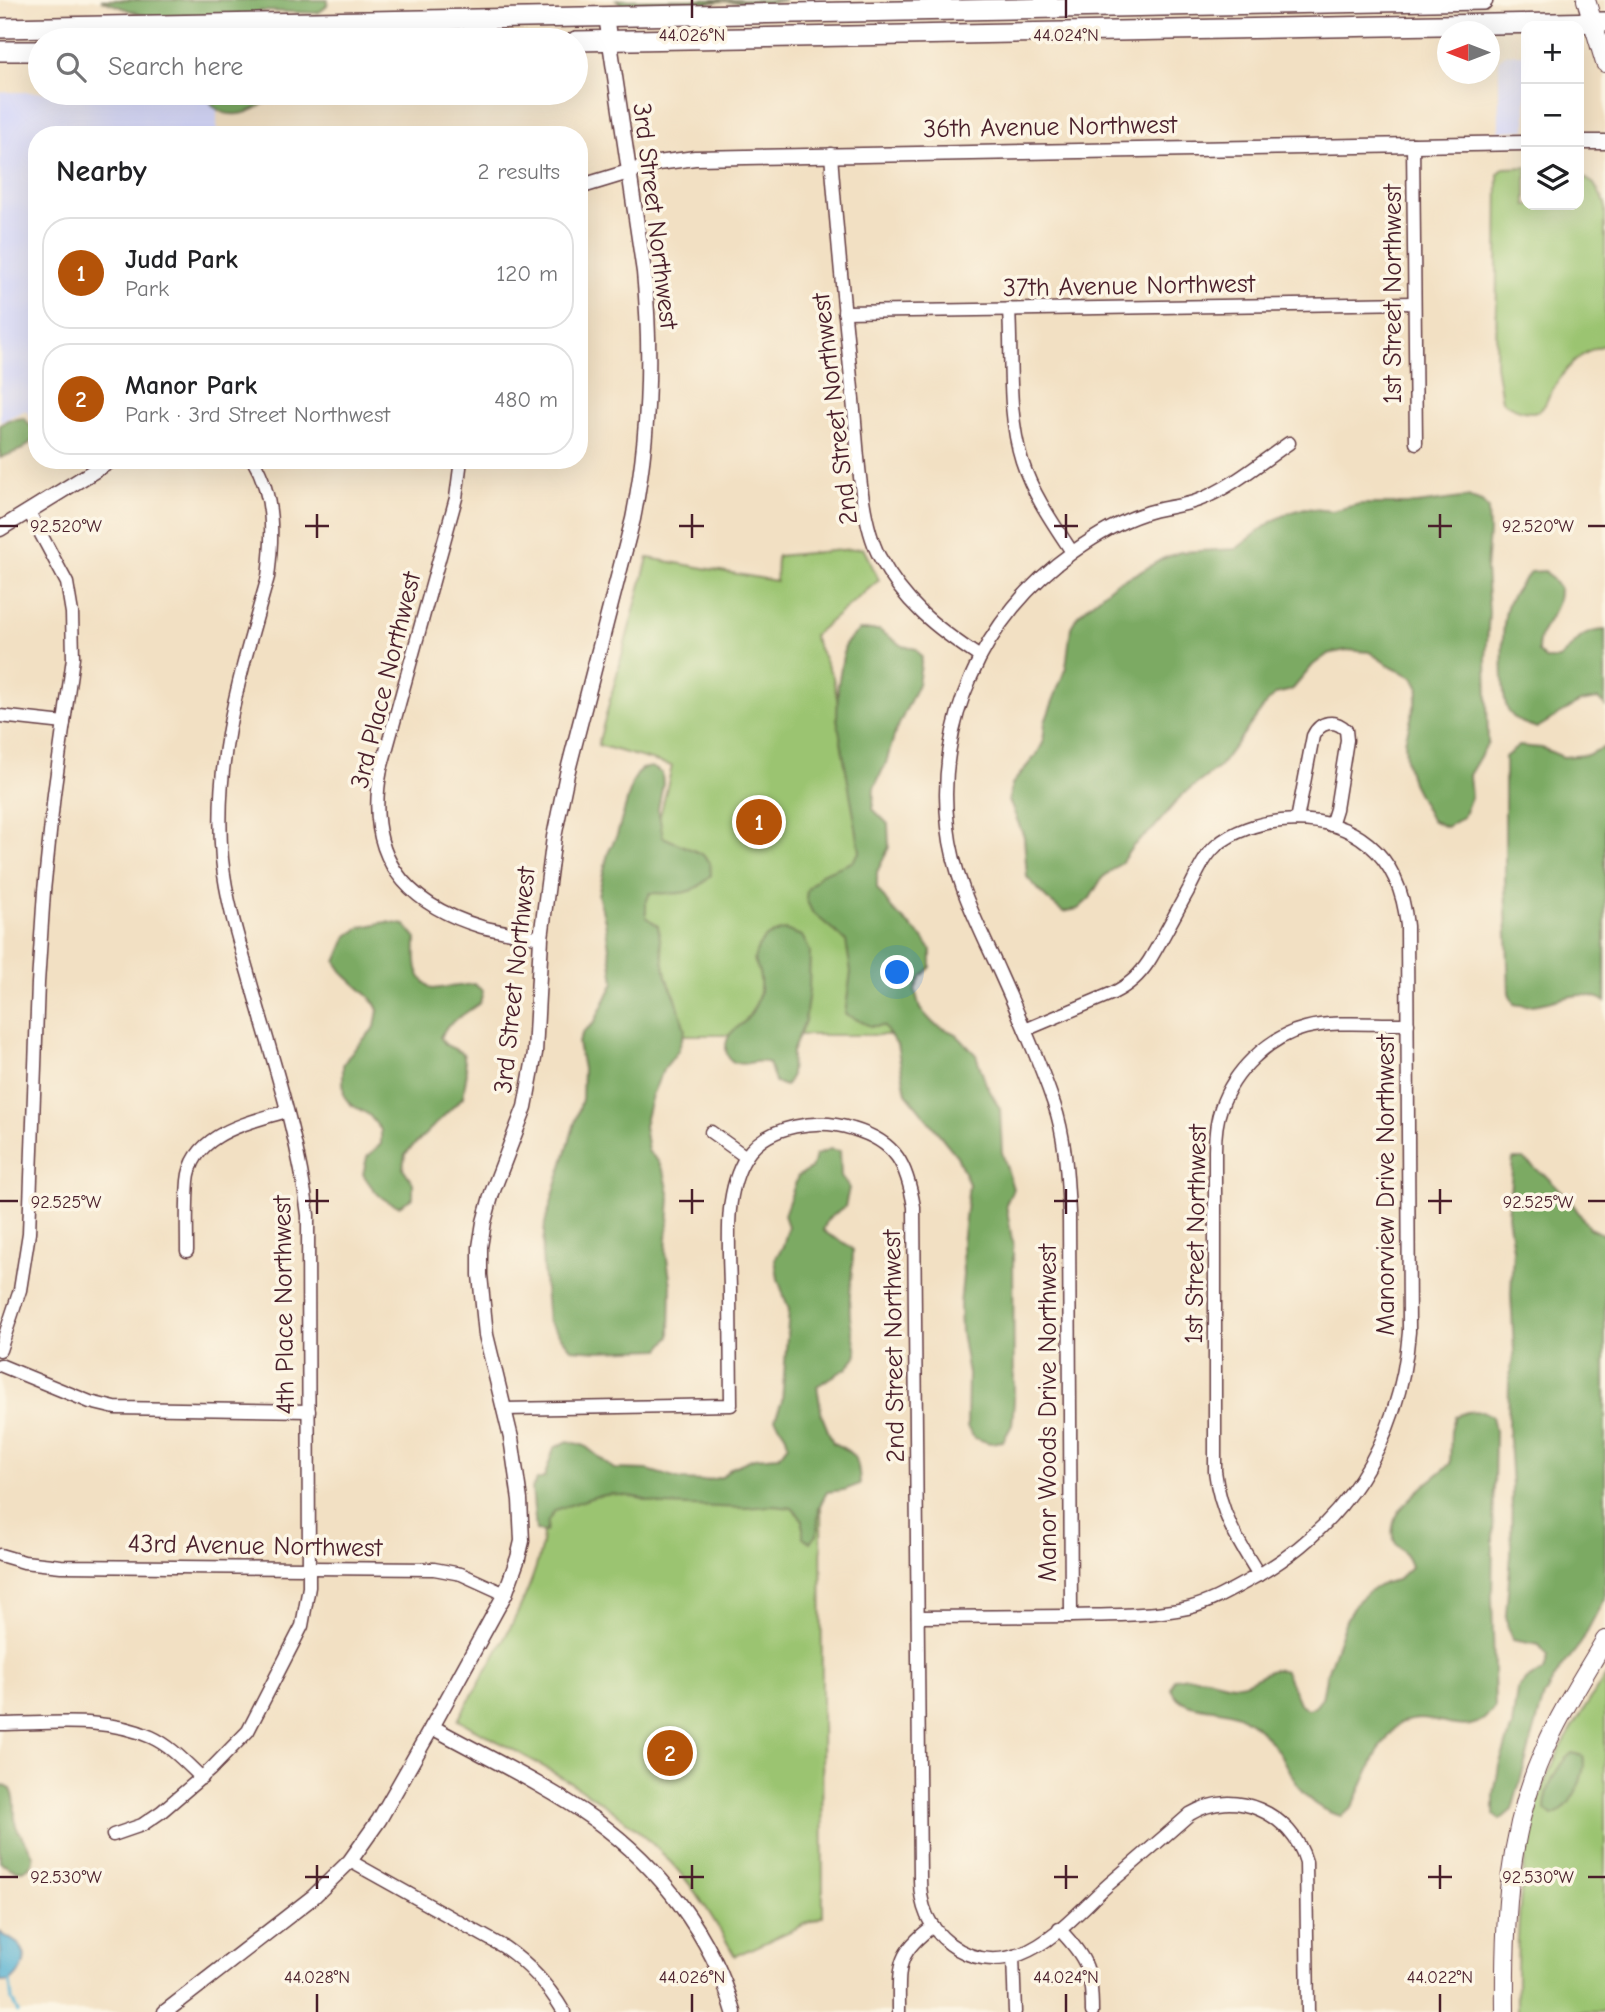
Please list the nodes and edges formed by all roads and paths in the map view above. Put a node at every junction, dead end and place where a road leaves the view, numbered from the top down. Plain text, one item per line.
1 (1483, 0) edge
2 (1586, 0) edge
3 (605, 8) edge
4 (1599, 21) edge
5 (0, 28) edge
6 (608, 40) junction
7 (588, 41) edge
8 (0, 51) edge
9 (28, 51) edge
10 (1605, 63) edge
11 (1584, 142) edge
12 (1605, 142) edge
13 (1521, 143) edge
14 (1413, 144) junction
15 (831, 154) junction
16 (629, 171) junction
17 (588, 184) edge
18 (1414, 303) junction
19 (1009, 309) junction
20 (844, 312) junction
21 (1289, 443) dead end
22 (1416, 443) dead end
23 (98, 469) edge
24 (257, 469) edge
25 (460, 469) edge
26 (29, 512) junction
27 (0, 529) edge
28 (1072, 552) junction
29 (980, 657) junction
30 (0, 716) edge
31 (64, 723) junction
32 (1297, 820) junction
33 (1331, 825) junction
34 (541, 938) junction
35 (1408, 1024) junction
36 (1026, 1030) junction
37 (286, 1111) junction
38 (711, 1132) dead end
39 (746, 1157) junction
40 (187, 1251) dead end
41 (0, 1350) edge
42 (0, 1365) edge
43 (505, 1409) junction
44 (309, 1411) junction
45 (0, 1555) edge
46 (310, 1569) junction
47 (1259, 1575) junction
48 (505, 1594) junction
49 (1071, 1616) junction
50 (918, 1617) junction
51 (1605, 1640) edge
52 (0, 1724) edge
53 (432, 1727) junction
54 (202, 1778) junction
55 (113, 1835) dead end
56 (350, 1861) junction
57 (933, 1926) junction
58 (1059, 1929) junction
59 (1013, 1956) junction
60 (165, 2012) edge
61 (564, 2012) edge
62 (734, 2012) edge
63 (899, 2012) edge
64 (1016, 2012) edge
65 (1092, 2012) edge
66 (1308, 2012) edge
67 (1505, 2012) edge

1 - 3 main road
2 - 4 main road
3 - 5 main road
3 - 6 street, 3rd Street Northwest
4 - 6 main road
4 - 10 main road
6 - 7 main road
6 - 16 street, 3rd Street Northwest
8 - 9 main road
11 - 12 street
13 - 14 street, 36th Avenue Northwest
14 - 15 street, 36th Avenue Northwest
14 - 18 street, 1st Street Northwest
15 - 16 street, 36th Avenue Northwest
15 - 20 street, 2nd Street Northwest
16 - 17 street, 36th Avenue Northwest
16 - 34 street, 3rd Street Northwest
18 - 19 street, 37th Avenue Northwest
18 - 22 street, 1st Street Northwest
19 - 20 street, 37th Avenue Northwest
19 - 28 street
20 - 29 street, 2nd Street Northwest
21 - 28 street, Manor Woods Drive Northwest
23 - 26 street
24 - 37 street, 4th Place Northwest
25 - 34 street, 3rd Place Northwest
26 - 27 street
26 - 31 street
28 - 29 street, Manor Woods Drive Northwest
29 - 36 street, Manor Woods Drive Northwest
30 - 31 street
31 - 41 street
32 - 33 street, Manorview Drive Northwest
32 - 33 street
32 - 36 street, Manorview Drive Northwest
33 - 35 street, Manorview Drive Northwest
34 - 43 street, 3rd Street Northwest
35 - 47 street, Manorview Drive Northwest
35 - 47 street, 1st Street Northwest
36 - 49 street, Manor Woods Drive Northwest
37 - 40 street
37 - 44 street, 4th Place Northwest
38 - 39 street
39 - 43 street
39 - 50 street, 2nd Street Northwest
42 - 44 street
43 - 48 street, 3rd Street Northwest
44 - 46 street, 4th Place Northwest
45 - 46 street, 43rd Avenue Northwest
46 - 48 street, 43rd Avenue Northwest
46 - 54 street, 4th Place Northwest
47 - 49 street, Manorview Drive Northwest
48 - 53 street, 3rd Street Northwest
49 - 50 street, Manorview Drive Northwest
50 - 57 street, 2nd Street Northwest
51 - 67 main road
52 - 54 street
53 - 56 street, 3rd Street Northwest
53 - 62 street
54 - 55 street, 4th Place Northwest
56 - 60 street, 3rd Street Northwest
56 - 61 street
57 - 59 street
57 - 63 street
58 - 59 street
58 - 65 street
58 - 66 street
59 - 64 street

